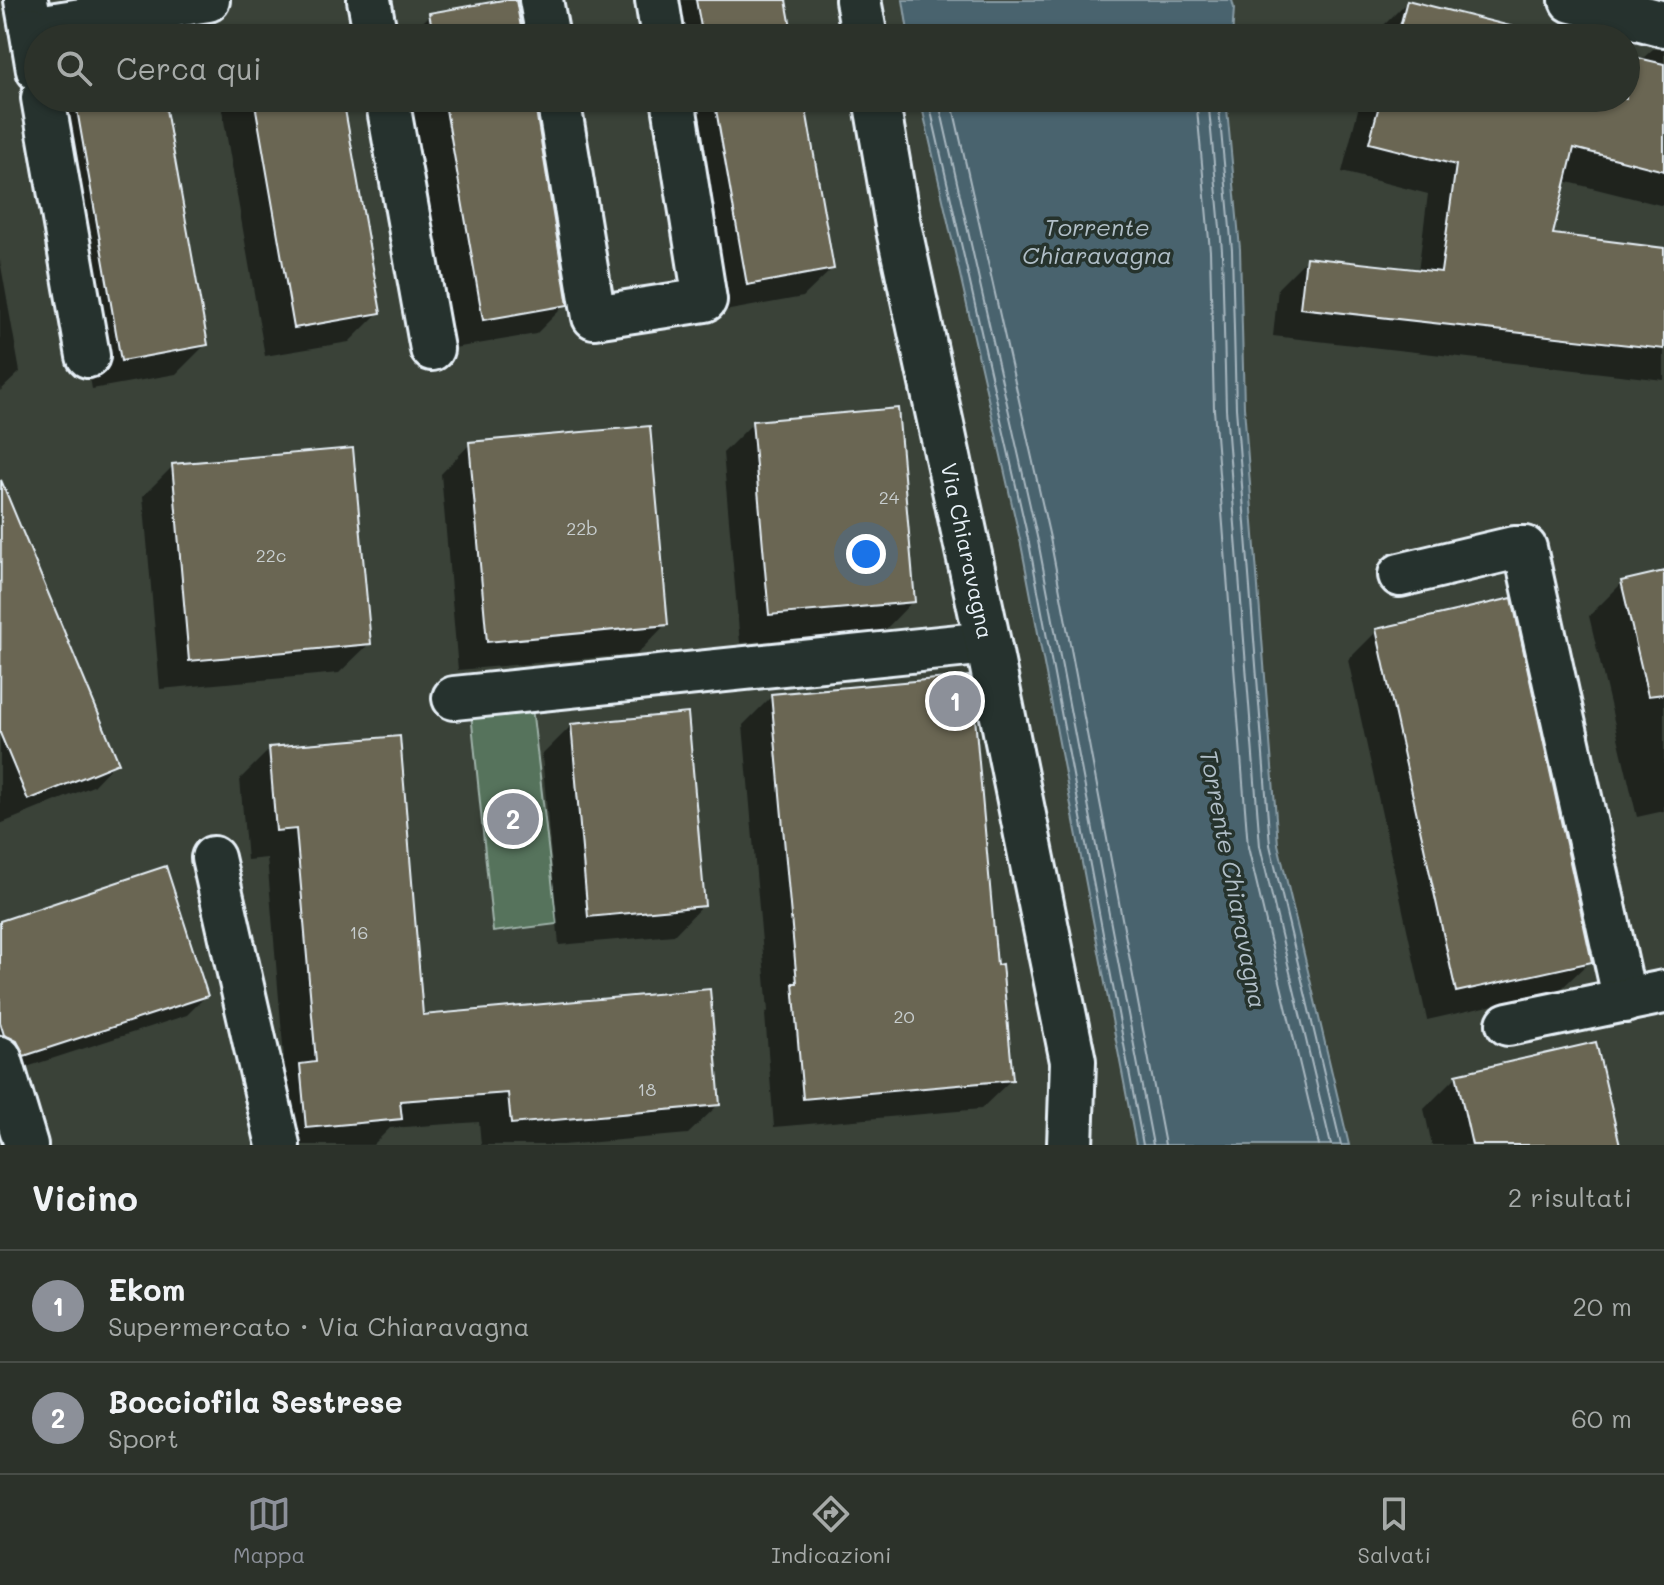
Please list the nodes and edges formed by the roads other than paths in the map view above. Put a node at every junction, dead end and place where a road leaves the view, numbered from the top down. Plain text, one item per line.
1 (208, 0) edge
2 (369, 0) edge
3 (541, 0) edge
4 (657, 0) edge
5 (858, 0) edge
6 (1572, 0) edge
7 (28, 14) edge
8 (373, 24) edge
9 (545, 24) edge
10 (661, 24) edge
11 (862, 24) edge
12 (1664, 24) edge
13 (45, 112) edge
14 (390, 112) edge
15 (560, 112) edge
16 (675, 112) edge
17 (878, 112) edge
18 (432, 349) dead end
19 (88, 356) dead end
20 (1400, 575) dead end
21 (988, 643) junction
22 (454, 698) dead end
23 (213, 858) dead end
24 (1644, 997) edge
25 (1508, 1024) dead end
26 (0, 1058) edge
27 (26, 1145) edge
28 (278, 1145) edge
29 (1070, 1145) edge

1 - 7 street
2 - 8 street
3 - 9 street
4 - 10 street
5 - 11 main road
6 - 12 main road
13 - 19 street
14 - 18 street
15 - 16 street
17 - 21 main road, Via Chiaravagna
20 - 24 street
21 - 22 street
21 - 29 main road, Via Chiaravagna
23 - 28 street
24 - 25 street
26 - 27 street

